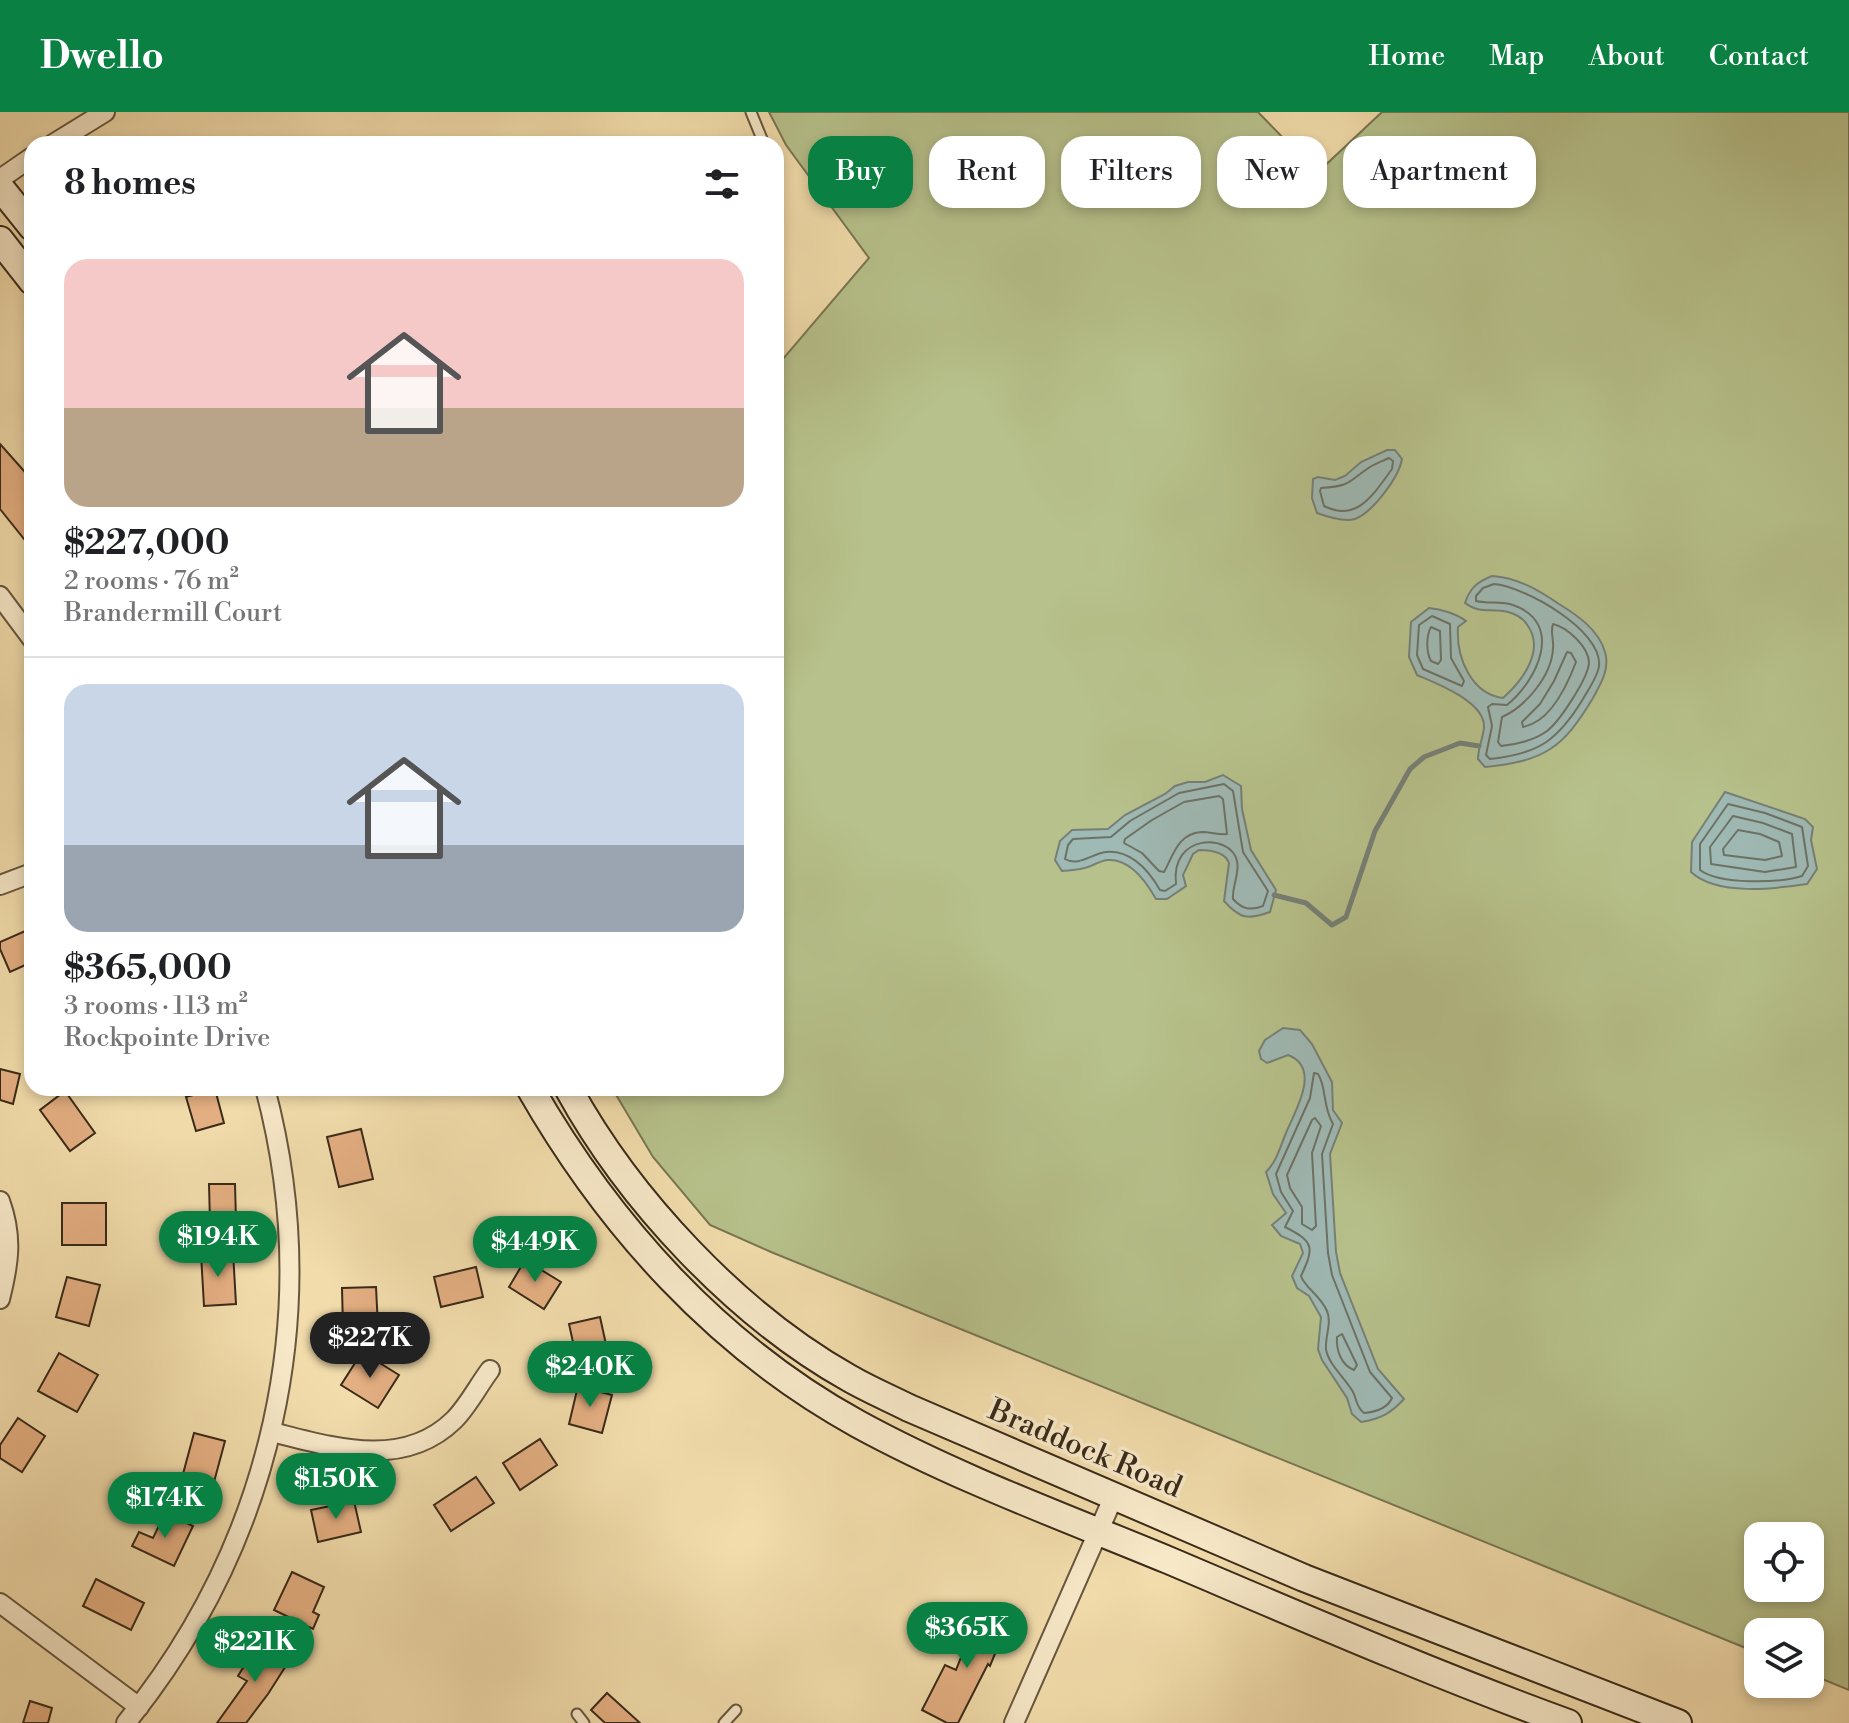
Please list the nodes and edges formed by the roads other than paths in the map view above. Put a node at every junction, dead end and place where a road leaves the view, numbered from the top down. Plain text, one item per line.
1 (105, 112) edge
2 (751, 112) edge
3 (66, 136) edge
4 (761, 136) edge
5 (24, 162) edge
6 (0, 179) edge
7 (0, 187) edge
8 (24, 217) edge
9 (0, 240) edge
10 (24, 271) edge
11 (0, 596) edge
12 (24, 628) edge
13 (24, 876) edge
14 (0, 885) edge
15 (267, 1096) edge
16 (535, 1096) edge
17 (572, 1096) edge
18 (0, 1201) edge
19 (0, 1299) edge
20 (490, 1370) dead end
21 (272, 1432) junction
22 (1114, 1496) junction
23 (1099, 1532) junction
24 (0, 1603) edge
25 (139, 1707) junction
26 (736, 1710) dead end
27 (577, 1714) dead end
28 (126, 1723) edge
29 (584, 1723) edge
30 (724, 1723) edge
31 (1014, 1723) edge
32 (1568, 1723) edge
33 (1678, 1723) edge

1 - 3 street
2 - 4 lane
5 - 6 street
7 - 8 main road
9 - 10 main road
11 - 12 street
13 - 14 street
15 - 21 street
16 - 23 main road
17 - 22 main road, Braddock Road
18 - 19 street
20 - 21 street
21 - 25 street
22 - 23 street
22 - 33 main road, Braddock Road
23 - 31 street
23 - 32 main road
24 - 25 street
25 - 28 street
26 - 30 lane
27 - 29 lane

